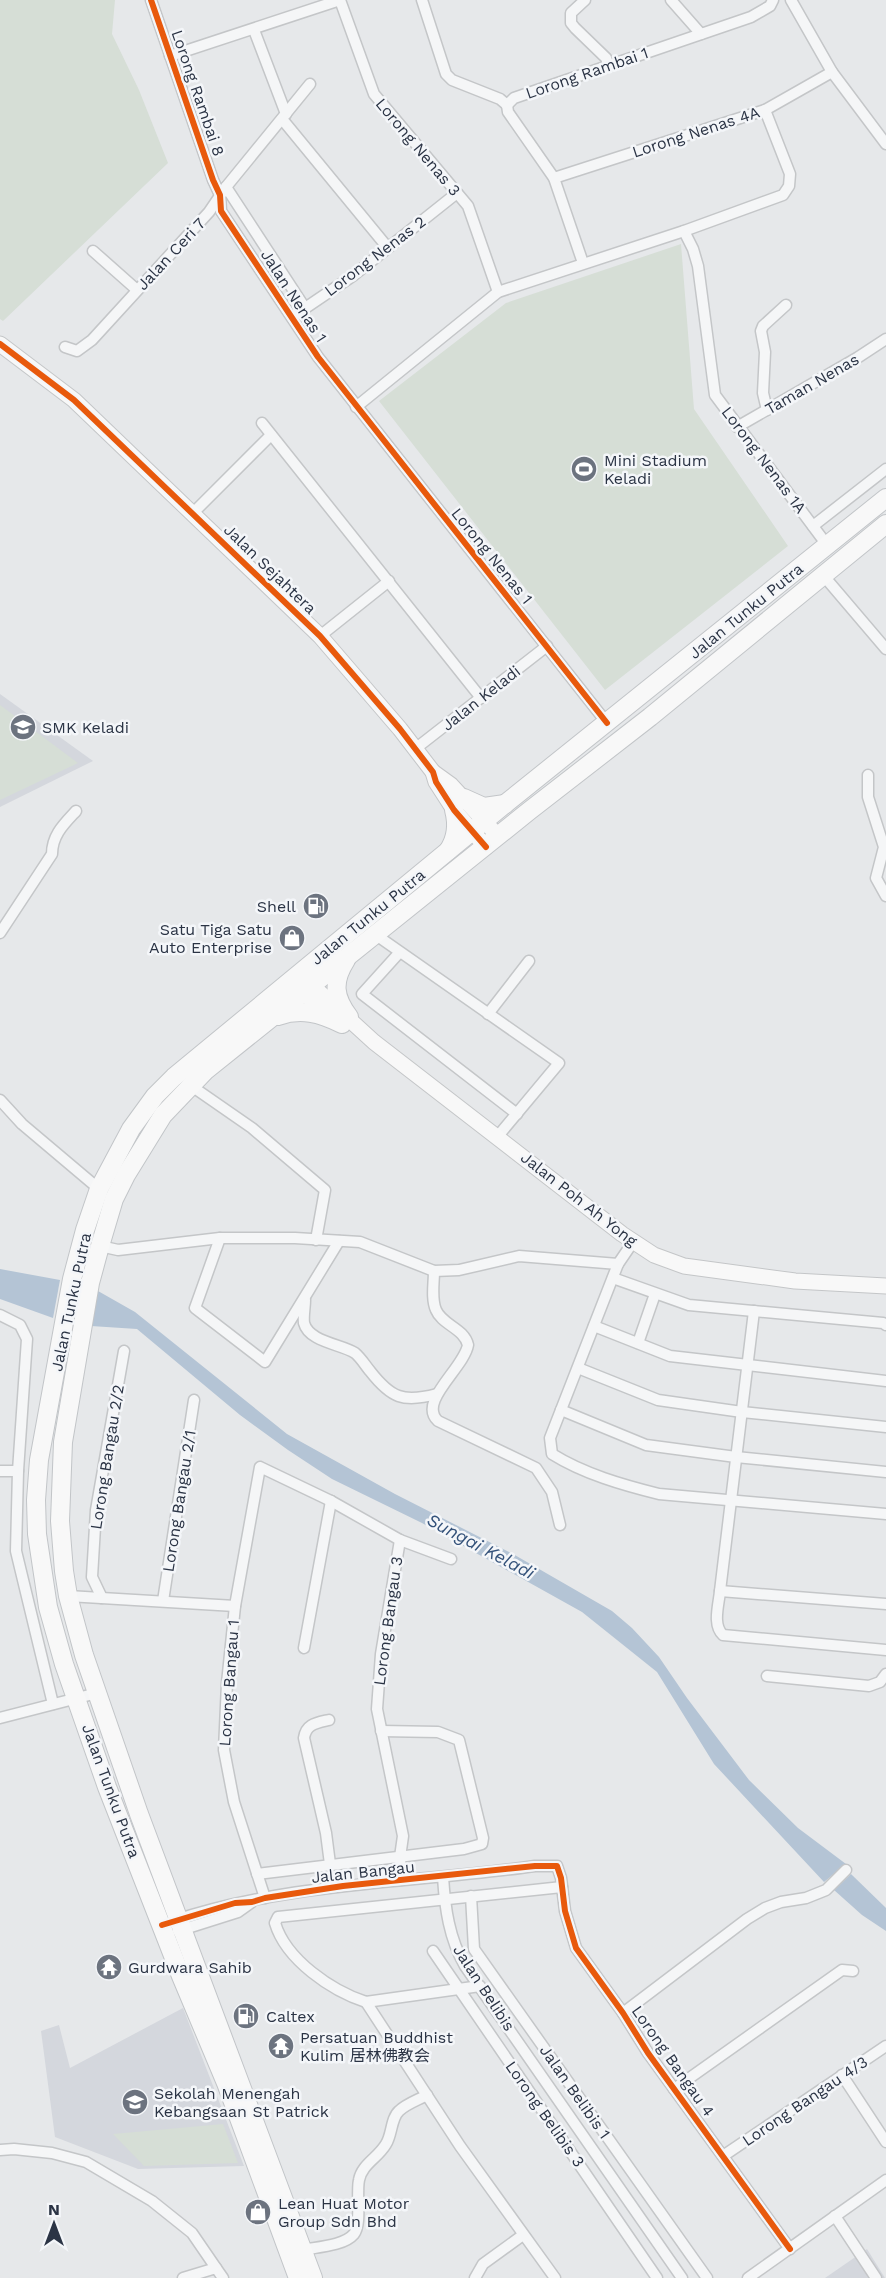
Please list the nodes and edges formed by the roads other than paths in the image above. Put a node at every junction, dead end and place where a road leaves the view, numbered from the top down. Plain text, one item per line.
1 (151, 0) edge
2 (340, 0) edge
3 (422, 0) edge
4 (585, 0) edge
5 (670, 0) edge
6 (773, 0) edge
7 (791, 0) edge
8 (254, 30) junction
9 (701, 34) junction
10 (170, 56) junction
11 (609, 66) junction
12 (832, 72) junction
13 (310, 84) dead end
14 (507, 105) junction
15 (765, 110) junction
16 (284, 117) junction
17 (886, 144) edge
18 (554, 178) junction
19 (223, 191) junction
20 (457, 193) junction
21 (684, 231) junction
22 (388, 248) junction
23 (93, 251) dead end
24 (583, 263) junction
25 (136, 290) junction
26 (498, 292) junction
27 (786, 305) dead end
28 (305, 308) junction
29 (292, 317) junction
30 (886, 339) edge
31 (0, 344) edge
32 (65, 348) dead end
33 (356, 407) junction
34 (767, 410) junction
35 (262, 423) dead end
36 (737, 427) junction
37 (271, 435) junction
38 (886, 469) edge
39 (886, 498) edge
40 (194, 513) junction
41 (886, 524) edge
42 (813, 526) junction
43 (864, 542) junction
44 (827, 545) junction
45 (818, 579) junction
46 (389, 581) junction
47 (320, 636) junction
48 (547, 646) junction
49 (886, 649) edge
50 (482, 698) junction
51 (607, 723) junction
52 (415, 749) junction
53 (868, 775) dead end
54 (459, 804) junction
55 (505, 804) junction
56 (76, 811) dead end
57 (478, 826) junction
58 (492, 841) junction
59 (885, 847) edge
60 (442, 856) junction
61 (886, 896) edge
62 (0, 933) edge
63 (376, 935) junction
64 (399, 953) junction
65 (347, 958) junction
66 (529, 961) dead end
67 (301, 984) junction
68 (488, 1014) junction
69 (345, 1021) junction
70 (258, 1029) junction
71 (190, 1085) junction
72 (0, 1101) edge
73 (517, 1114) junction
74 (498, 1136) junction
75 (99, 1189) junction
76 (220, 1238) junction
77 (316, 1240) junction
78 (339, 1241) junction
79 (633, 1242) junction
80 (100, 1246) junction
81 (618, 1264) junction
82 (434, 1271) junction
83 (613, 1278) junction
84 (81, 1281) junction
85 (886, 1286) edge
86 (655, 1294) junction
87 (306, 1298) junction
88 (754, 1311) junction
89 (0, 1315) edge
90 (886, 1325) edge
91 (594, 1326) junction
92 (73, 1328) junction
93 (638, 1343) junction
94 (124, 1351) dead end
95 (747, 1367) junction
96 (578, 1368) junction
97 (886, 1382) edge
98 (437, 1394) junction
99 (413, 1398) junction
100 (194, 1400) dead end
101 (561, 1410) junction
102 (742, 1412) junction
103 (434, 1417) junction
104 (886, 1427) edge
105 (736, 1457) junction
106 (0, 1471) edge
107 (18, 1471) junction
108 (886, 1472) edge
109 (731, 1500) junction
110 (331, 1501) junction
111 (886, 1514) edge
112 (560, 1525) dead end
113 (400, 1540) junction
114 (451, 1559) dead end
115 (720, 1591) junction
116 (68, 1596) junction
117 (102, 1598) junction
118 (163, 1602) junction
119 (886, 1604) edge
120 (235, 1606) junction
121 (304, 1648) dead end
122 (886, 1650) edge
123 (886, 1674) edge
124 (767, 1676) dead end
125 (97, 1693) junction
126 (78, 1699) junction
127 (53, 1704) junction
128 (0, 1718) edge
129 (328, 1720) dead end
130 (381, 1731) junction
131 (400, 1857) junction
132 (330, 1864) junction
133 (846, 1870) dead end
134 (256, 1874) junction
135 (443, 1876) junction
136 (401, 1880) junction
137 (562, 1882) junction
138 (471, 1896) junction
139 (265, 1898) junction
140 (444, 1899) junction
141 (181, 1924) junction
142 (433, 1951) dead end
143 (853, 1971) dead end
144 (480, 1986) junction
145 (459, 1990) junction
146 (366, 2002) junction
147 (623, 2013) junction
148 (886, 2046) edge
149 (842, 2075) junction
150 (674, 2089) junction
151 (427, 2095) junction
152 (886, 2142) edge
153 (0, 2150) edge
154 (723, 2156) junction
155 (886, 2180) edge
156 (835, 2216) junction
157 (523, 2235) junction
158 (790, 2248) junction
159 (302, 2250) junction
160 (216, 2268) junction
161 (183, 2278) edge
162 (223, 2278) edge
163 (298, 2278) edge
164 (312, 2278) edge
165 (475, 2278) edge
166 (555, 2278) edge
167 (657, 2278) edge
168 (682, 2278) edge
169 (707, 2278) edge
170 (748, 2278) edge
171 (876, 2278) edge

1 - 10 street, Lorong Rambai 8
2 - 8 street
2 - 20 street, Lorong Nenas 3
3 - 14 street
4 - 11 street
5 - 9 street
6 - 9 street, Lorong Rambai 1
7 - 12 street
8 - 10 street
8 - 16 street
9 - 11 street, Lorong Rambai 1
10 - 19 street, Lorong Rambai 8
11 - 14 street, Lorong Rambai 1
12 - 15 street, Lorong Nenas 4A
12 - 17 street
13 - 16 street, Jalan Ceri 7
14 - 18 street, Lorong Rambai 1
15 - 18 street, Lorong Nenas 4A
15 - 21 street
16 - 19 street, Jalan Ceri 7
16 - 22 street
18 - 24 street, Lorong Rambai 1
19 - 25 street, Jalan Ceri 7
19 - 28 street, Jalan Nenas 1
19 - 29 street, Jalan Nenas 1
20 - 22 street, Lorong Nenas 2
20 - 26 street, Lorong Nenas 3
21 - 24 street
21 - 36 street, Lorong Nenas 1A
22 - 28 street, Lorong Nenas 2
23 - 25 street
24 - 26 street
25 - 32 street, Jalan Ceri 7
26 - 33 street
27 - 34 street
28 - 29 street, Lorong Nenas 2
29 - 33 street, Jalan Nenas 1
30 - 34 street, Taman Nenas
31 - 40 street, Jalan Sejahtera
33 - 48 street, Lorong Nenas 1
34 - 36 street, Taman Nenas
35 - 37 street
36 - 42 street, Lorong Nenas 1A
37 - 40 street
37 - 46 street
38 - 42 street
39 - 44 main road, Jalan Tunku Putra
40 - 47 street, Jalan Sejahtera
41 - 43 main road, Jalan Tunku Putra
42 - 44 street, Lorong Nenas 1A
43 - 44 main road
43 - 45 main road, Jalan Tunku Putra
44 - 45 main road
44 - 51 main road, Jalan Tunku Putra
45 - 49 street
45 - 58 main road, Jalan Tunku Putra
46 - 47 street
46 - 50 street
47 - 52 street, Jalan Sejahtera
48 - 50 street, Jalan Keladi
48 - 51 street, Lorong Nenas 1
50 - 52 street, Jalan Keladi
51 - 55 main road, Jalan Tunku Putra
52 - 54 street, Jalan Sejahtera
53 - 59 street
54 - 55 main road
54 - 57 street, Jalan Sejahtera
54 - 60 main road
55 - 57 main road, Jalan Tunku Putra
56 - 62 street
57 - 58 street, Jalan Sejahtera
57 - 60 main road, Jalan Tunku Putra
58 - 63 main road, Jalan Tunku Putra
59 - 61 street
60 - 67 main road, Jalan Tunku Putra
63 - 64 street
63 - 65 main road, Jalan Tunku Putra
64 - 68 street
64 - 73 street
65 - 67 main road, Jalan Tunku Putra
65 - 69 main road
66 - 68 street
67 - 69 street, Jalan Poh Ah Yong
67 - 70 main road, Jalan Tunku Putra
67 - 75 main road, Jalan Tunku Putra
68 - 73 street
69 - 70 main road
69 - 74 street, Jalan Poh Ah Yong
70 - 71 main road, Jalan Tunku Putra
71 - 77 street
71 - 80 main road, Jalan Tunku Putra
72 - 75 street
73 - 74 street
74 - 79 street, Jalan Poh Ah Yong
75 - 84 main road, Jalan Tunku Putra
76 - 77 street
76 - 80 street
76 - 87 street
77 - 78 street
78 - 82 street
78 - 87 street
79 - 81 street
79 - 85 street, Jalan Poh Ah Yong
80 - 84 main road, Jalan Tunku Putra
81 - 82 street
81 - 83 street
82 - 98 street
83 - 86 street
83 - 91 street
84 - 92 main road, Jalan Tunku Putra
86 - 88 street
86 - 93 street
87 - 99 street
88 - 90 street
88 - 95 street
89 - 107 street
91 - 93 street
91 - 96 street
92 - 116 main road, Jalan Tunku Putra
92 - 126 main road, Jalan Tunku Putra
93 - 95 street
94 - 117 street, Lorong Bangau 2/2
95 - 97 street
95 - 102 street
96 - 101 street
96 - 102 street
98 - 99 street
98 - 103 street
99 - 103 street
100 - 118 street, Lorong Bangau 2/1
101 - 105 street
101 - 109 street
102 - 104 street
102 - 105 street
103 - 112 street
105 - 108 street
105 - 109 street
106 - 107 street
107 - 127 street
109 - 111 street
109 - 115 street
110 - 113 street
110 - 120 street, Lorong Bangau 1
110 - 121 street
113 - 114 street
113 - 130 street, Lorong Bangau 3
115 - 119 street
115 - 122 street
116 - 117 street
116 - 125 main road, Jalan Tunku Putra
117 - 118 street
118 - 120 street
120 - 134 street, Lorong Bangau 1
123 - 124 street
125 - 126 street
125 - 141 main road, Jalan Tunku Putra
126 - 127 street
126 - 141 main road, Jalan Tunku Putra
127 - 128 street
129 - 132 street
130 - 131 street, Lorong Bangau 3
130 - 131 street
131 - 132 street
131 - 136 street, Lorong Bangau 3
132 - 134 street
133 - 147 street
134 - 139 street, Lorong Bangau 1
135 - 136 street, Jalan Bangau
135 - 137 street, Jalan Bangau
135 - 140 street, Jalan Belibis
136 - 139 street, Jalan Bangau
137 - 138 street
137 - 147 street, Lorong Bangau 4
138 - 140 street
138 - 169 street, Jalan Belibis 1
139 - 141 street, Jalan Bangau
140 - 144 street, Jalan Belibis
140 - 146 street
141 - 159 main road, Jalan Tunku Putra
141 - 163 main road, Jalan Tunku Putra
142 - 145 street, Lorong Belibis 3
143 - 150 street
144 - 145 street
144 - 168 street, Jalan Belibis
145 - 146 street
145 - 167 street, Lorong Belibis 3
146 - 151 street
147 - 150 street, Lorong Bangau 4
148 - 149 street, Lorong Bangau 4/3
149 - 152 street
149 - 154 street, Lorong Bangau 4/3
150 - 154 street, Lorong Bangau 4
151 - 157 street
151 - 159 street
153 - 160 street
154 - 158 street, Lorong Bangau 4
155 - 156 street
156 - 158 street
156 - 171 street
157 - 165 street
157 - 166 street
158 - 170 street
159 - 164 main road, Jalan Tunku Putra
160 - 161 street
160 - 162 street

